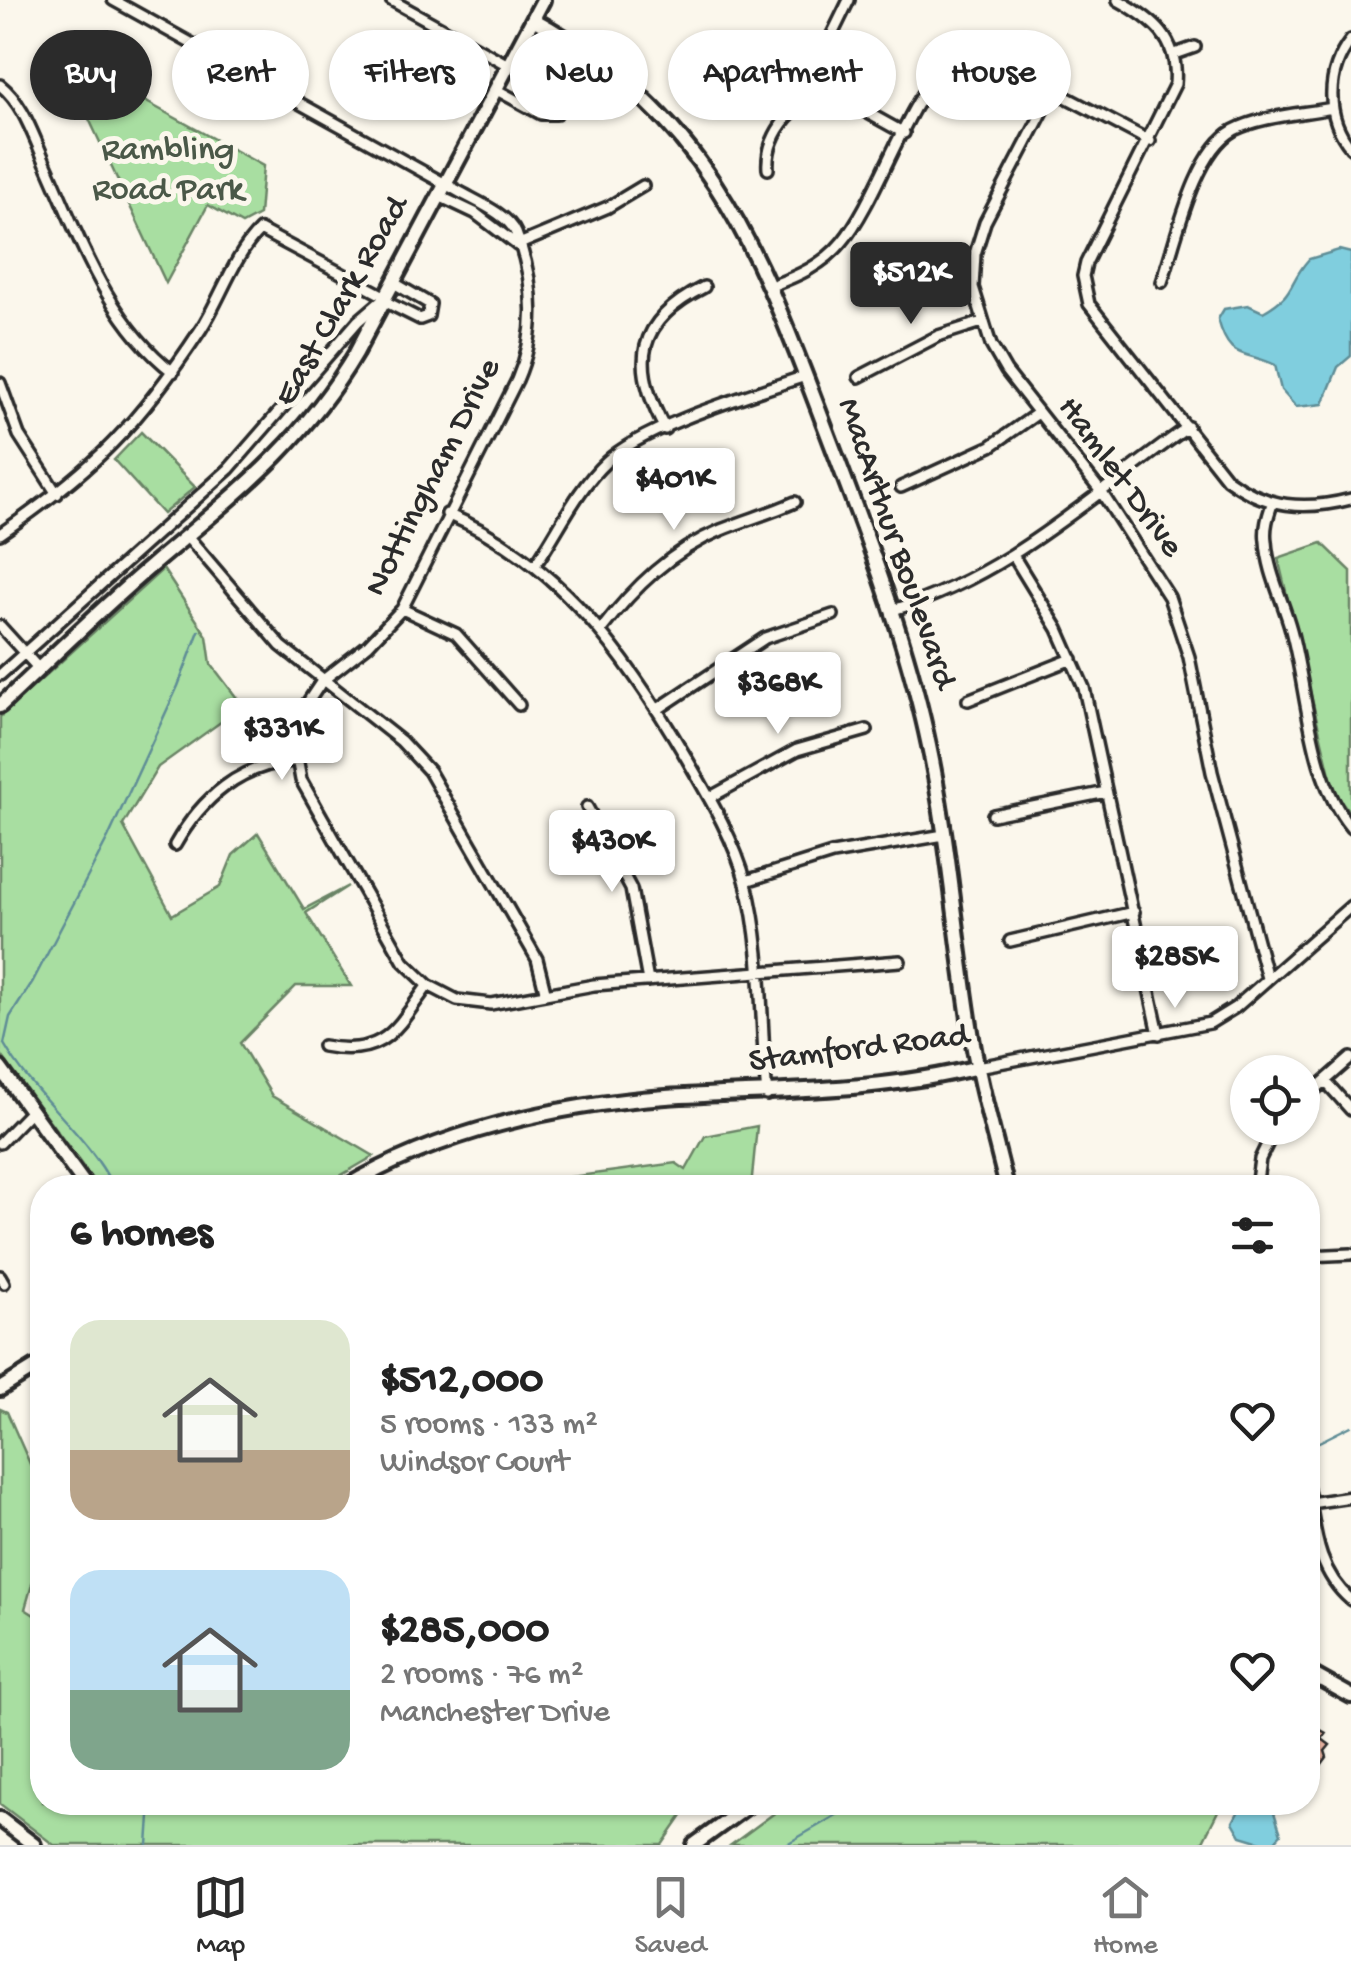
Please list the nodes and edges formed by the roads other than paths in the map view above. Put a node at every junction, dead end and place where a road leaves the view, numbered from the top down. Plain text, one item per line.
1 (113, 0) edge
2 (392, 0) edge
3 (543, 0) edge
4 (848, 0) edge
5 (1118, 0) edge
6 (533, 18) junction
7 (552, 30) edge
8 (833, 30) edge
9 (1351, 40) edge
10 (1195, 46) dead end
11 (1175, 54) junction
12 (508, 64) junction
13 (0, 85) edge
14 (495, 89) junction
15 (510, 97) edge
16 (1071, 99) edge
17 (648, 103) edge
18 (1332, 108) junction
19 (916, 113) edge
20 (785, 120) edge
21 (881, 120) edge
22 (1038, 120) edge
23 (904, 133) junction
24 (1150, 141) junction
25 (1351, 148) edge
26 (768, 168) dead end
27 (643, 186) dead end
28 (442, 190) junction
29 (517, 245) junction
30 (1162, 282) dead end
31 (394, 283) junction
32 (771, 286) junction
33 (704, 288) dead end
34 (385, 299) junction
35 (982, 322) junction
36 (173, 372) junction
37 (805, 376) junction
38 (858, 377) dead end
39 (0, 383) edge
40 (1038, 412) junction
41 (1188, 427) junction
42 (665, 429) junction
43 (901, 487) dead end
44 (1102, 493) junction
45 (57, 494) junction
46 (1351, 498) edge
47 (795, 502) dead end
48 (1272, 504) junction
49 (447, 514) junction
50 (0, 534) edge
51 (188, 537) junction
52 (1014, 557) junction
53 (535, 565) junction
54 (402, 609) junction
55 (894, 610) junction
56 (833, 615) dead end
57 (0, 626) edge
58 (600, 630) junction
59 (24, 652) junction
60 (1072, 658) junction
61 (40, 669) junction
62 (0, 675) edge
63 (322, 681) junction
64 (968, 700) dead end
65 (519, 705) dead end
66 (0, 706) edge
67 (658, 709) junction
68 (867, 730) dead end
69 (296, 761) junction
70 (1106, 792) junction
71 (710, 798) junction
72 (587, 807) dead end
73 (993, 815) dead end
74 (1351, 828) edge
75 (944, 835) junction
76 (174, 845) dead end
77 (746, 881) junction
78 (1351, 906) edge
79 (1134, 912) junction
80 (1010, 940) dead end
81 (900, 961) dead end
82 (759, 974) junction
83 (1267, 978) junction
84 (648, 981) junction
85 (428, 985) junction
86 (546, 992) junction
87 (1159, 1034) junction
88 (323, 1046) dead end
89 (1351, 1058) edge
90 (978, 1066) junction
91 (0, 1068) edge
92 (1325, 1081) junction
93 (1320, 1085) edge
94 (767, 1095) junction
95 (32, 1110) junction
96 (1351, 1110) edge
97 (0, 1143) edge
98 (1266, 1145) edge
99 (78, 1175) edge
100 (372, 1175) edge
101 (1004, 1175) edge
102 (1258, 1175) edge
103 (1351, 1254) edge
104 (1320, 1255) edge
105 (30, 1370) edge
106 (0, 1389) edge
107 (1351, 1497) edge
108 (1320, 1502) edge
109 (1320, 1556) edge
110 (1351, 1600) edge
111 (1320, 1679) edge
112 (1351, 1696) edge
113 (735, 1815) edge
114 (0, 1819) edge
115 (34, 1845) edge
116 (694, 1845) edge

1 - 28 street, Nottingham Drive
2 - 12 street
3 - 6 street, East Clark Road
4 - 8 street
5 - 11 street
6 - 7 street, MacArthur Boulevard
6 - 12 street, East Clark Road
9 - 18 street
10 - 11 street
11 - 24 street
12 - 14 street, East Clark Road
13 - 36 street
14 - 15 street
14 - 28 street, East Clark Road
16 - 24 street
17 - 32 street, MacArthur Boulevard
18 - 25 street
18 - 30 street
19 - 23 street
20 - 26 street
21 - 23 street
22 - 35 street, Hamlet Drive
23 - 32 street
24 - 41 street
27 - 29 street
28 - 29 street, Nottingham Drive
28 - 31 street, East Clark Road
29 - 49 street, Nottingham Drive
31 - 34 street, East Clark Road
31 - 34 street
32 - 37 street, MacArthur Boulevard
33 - 42 street
34 - 36 street
34 - 51 street, East Clark Road
34 - 59 street
35 - 38 street
35 - 40 street, Hamlet Drive
36 - 45 street
37 - 42 street
37 - 55 street, MacArthur Boulevard
39 - 45 street
40 - 43 street
40 - 44 street, Hamlet Drive
41 - 44 street
41 - 48 street
42 - 53 street
44 - 52 street
44 - 83 street, Hamlet Drive
45 - 50 street
46 - 48 street
47 - 58 street
48 - 74 street
49 - 53 street
49 - 54 street, Nottingham Drive
51 - 61 street, East Clark Road
51 - 63 street
52 - 55 street
52 - 60 street
53 - 58 street
54 - 63 street, Nottingham Drive
54 - 65 street
55 - 75 street, MacArthur Boulevard
56 - 67 street
57 - 59 street
58 - 67 street
59 - 61 street
59 - 62 street
60 - 64 street
60 - 70 street
61 - 66 street, East Clark Road
63 - 69 street, Nottingham Drive
63 - 86 street
67 - 71 street
68 - 71 street
69 - 76 street
69 - 85 street
70 - 73 street
70 - 79 street
71 - 77 street
72 - 84 street
75 - 77 street
75 - 90 street, MacArthur Boulevard
77 - 82 street
78 - 83 street, Stamford Road
79 - 80 street
79 - 87 street
81 - 82 street
82 - 84 street
82 - 94 street
83 - 87 street, Stamford Road
84 - 86 street
85 - 86 street
85 - 88 street
87 - 90 street, Stamford Road
89 - 92 street
90 - 94 street, Stamford Road
90 - 101 street, MacArthur Boulevard
91 - 95 street
92 - 93 street
92 - 96 street
94 - 100 street, Stamford Road
95 - 97 street
95 - 99 street
98 - 102 street
103 - 104 street
105 - 106 street
107 - 108 street
109 - 110 street
111 - 112 street
113 - 116 street
114 - 115 street

